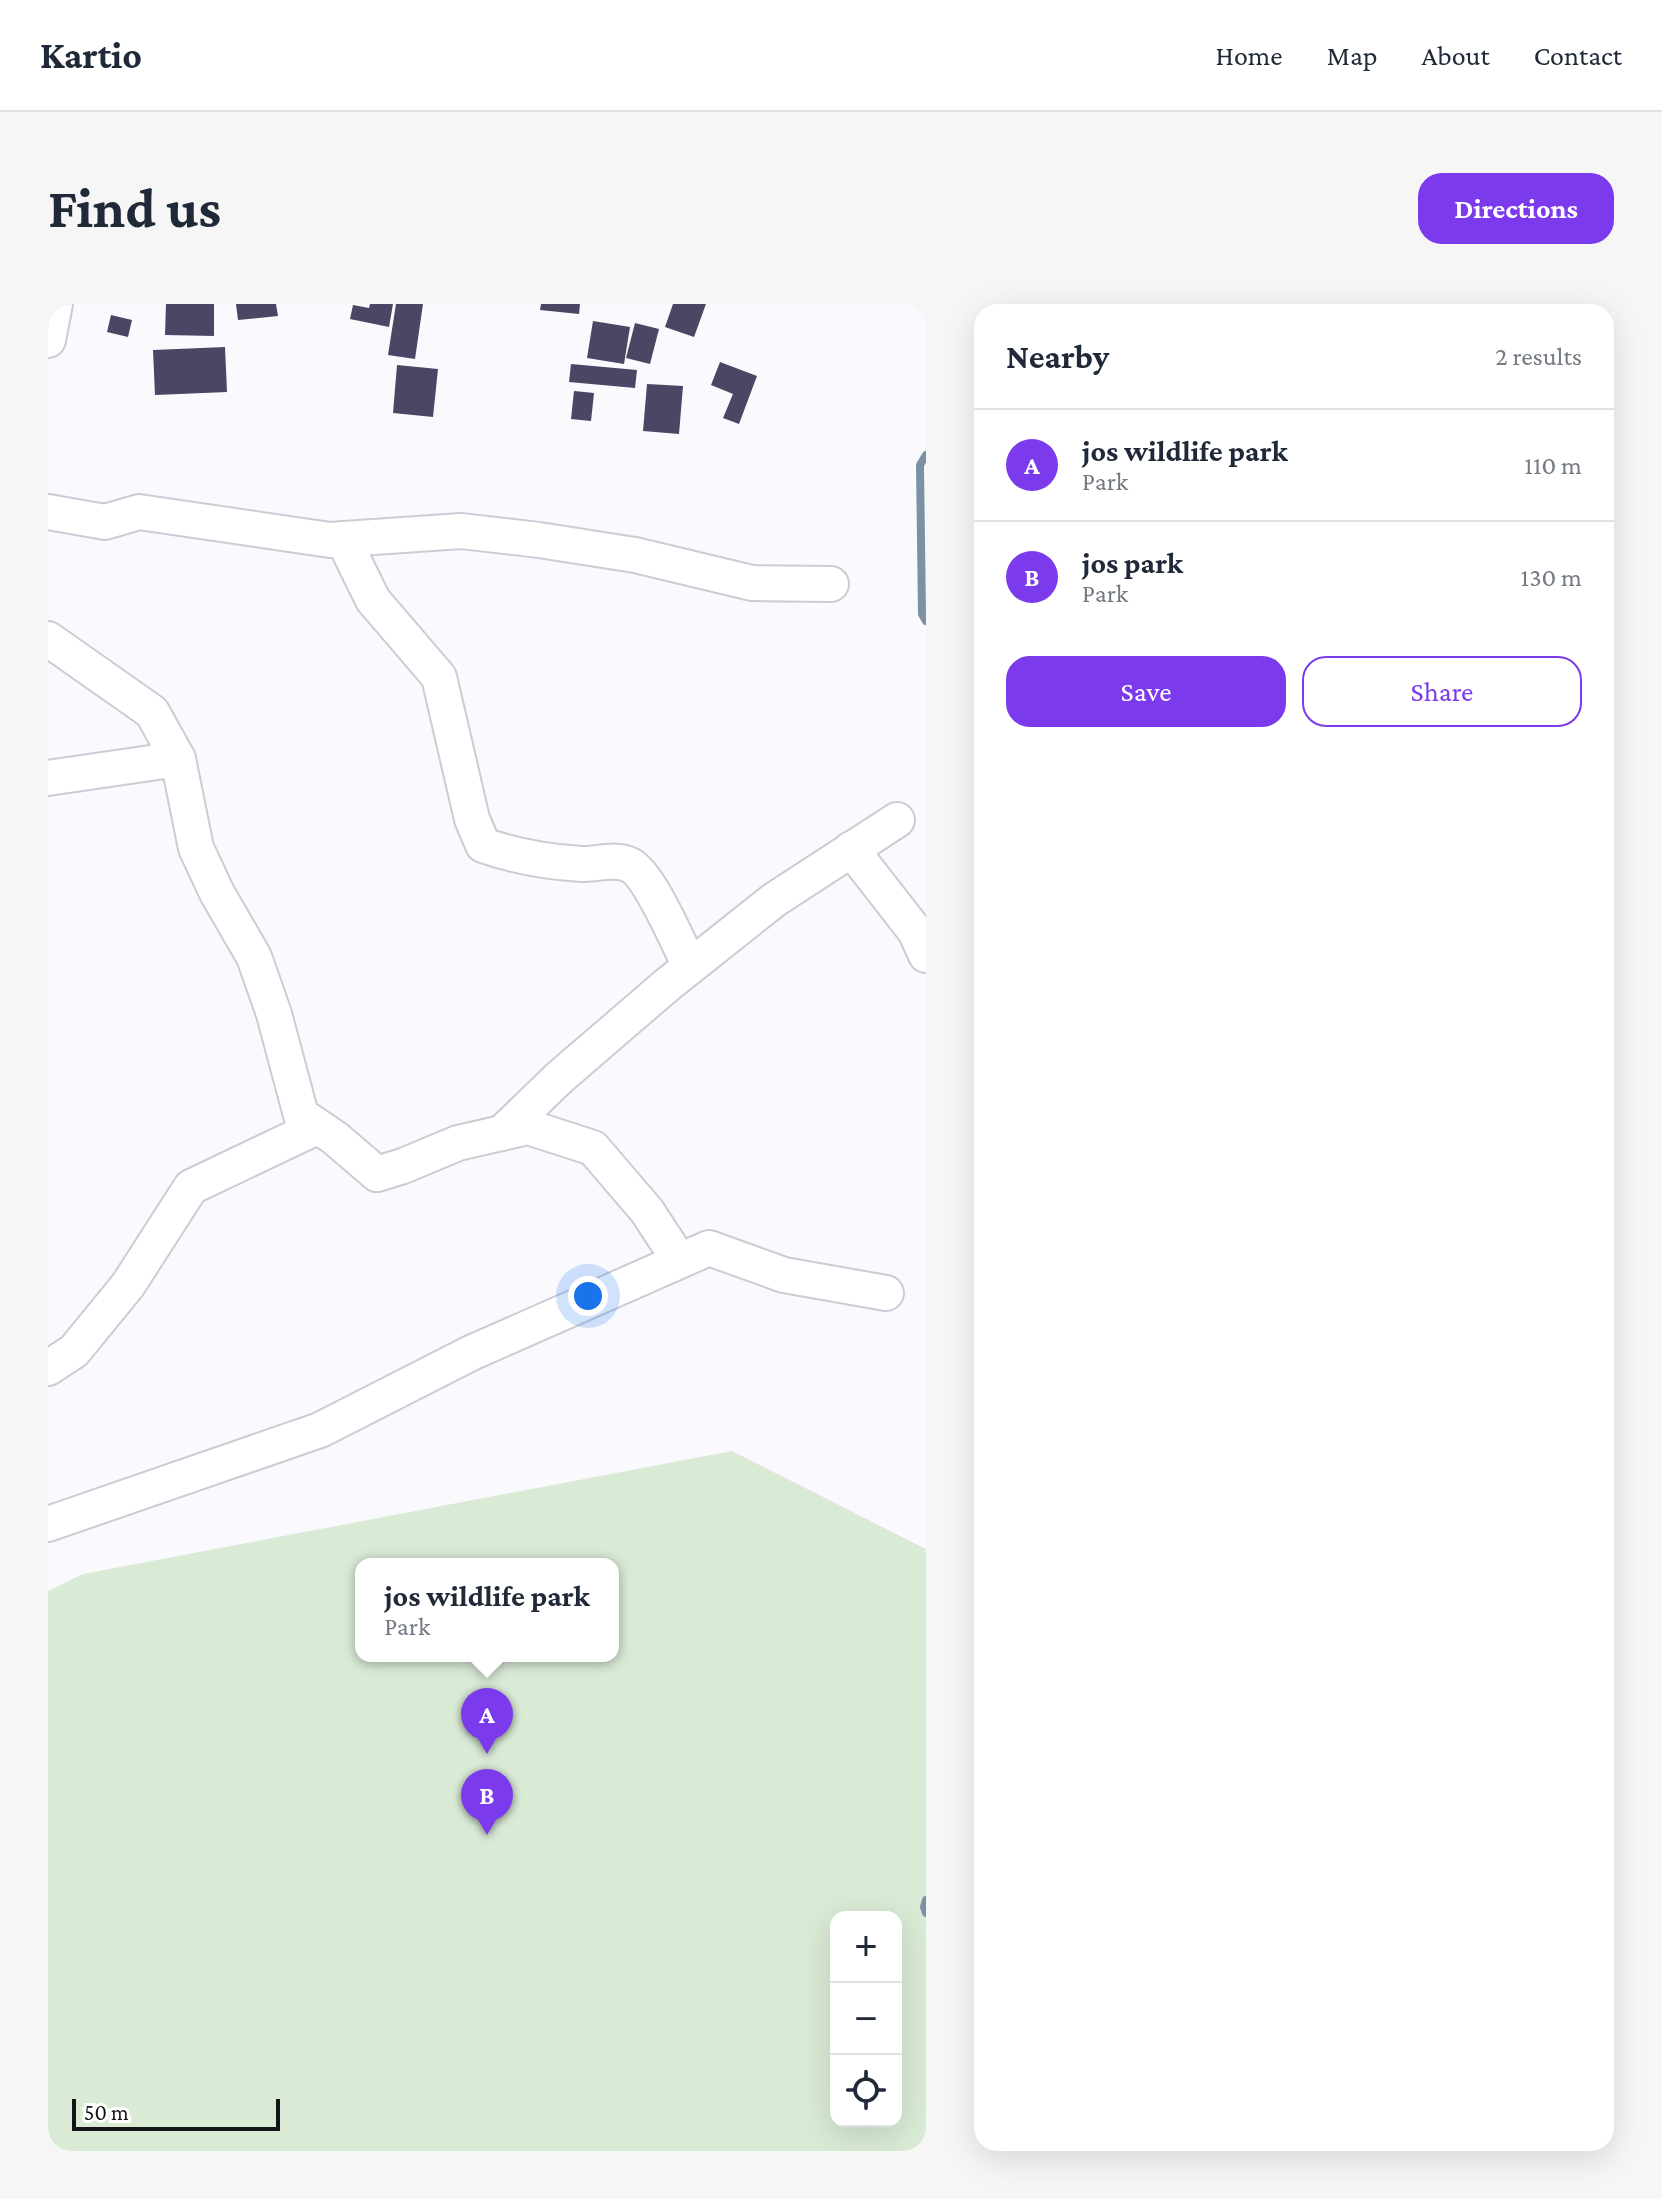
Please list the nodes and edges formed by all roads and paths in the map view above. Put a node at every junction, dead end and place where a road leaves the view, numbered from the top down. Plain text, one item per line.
1 (55, 304) edge
2 (48, 340) edge
3 (48, 512) edge
4 (343, 539) junction
5 (831, 584) dead end
6 (48, 639) edge
7 (178, 759) junction
8 (48, 778) edge
9 (897, 820) dead end
10 (851, 849) junction
11 (926, 955) edge
12 (690, 966) junction
13 (317, 1127) junction
14 (502, 1133) junction
15 (679, 1260) junction
16 (886, 1293) dead end
17 (48, 1368) edge
18 (48, 1524) edge

1 - 2 street
3 - 4 street
4 - 5 street
4 - 12 street
6 - 7 street
7 - 8 street
7 - 13 street
9 - 10 street
10 - 11 street
10 - 12 street
12 - 14 street
13 - 14 street
13 - 17 street
14 - 15 street
15 - 16 street
15 - 18 street

